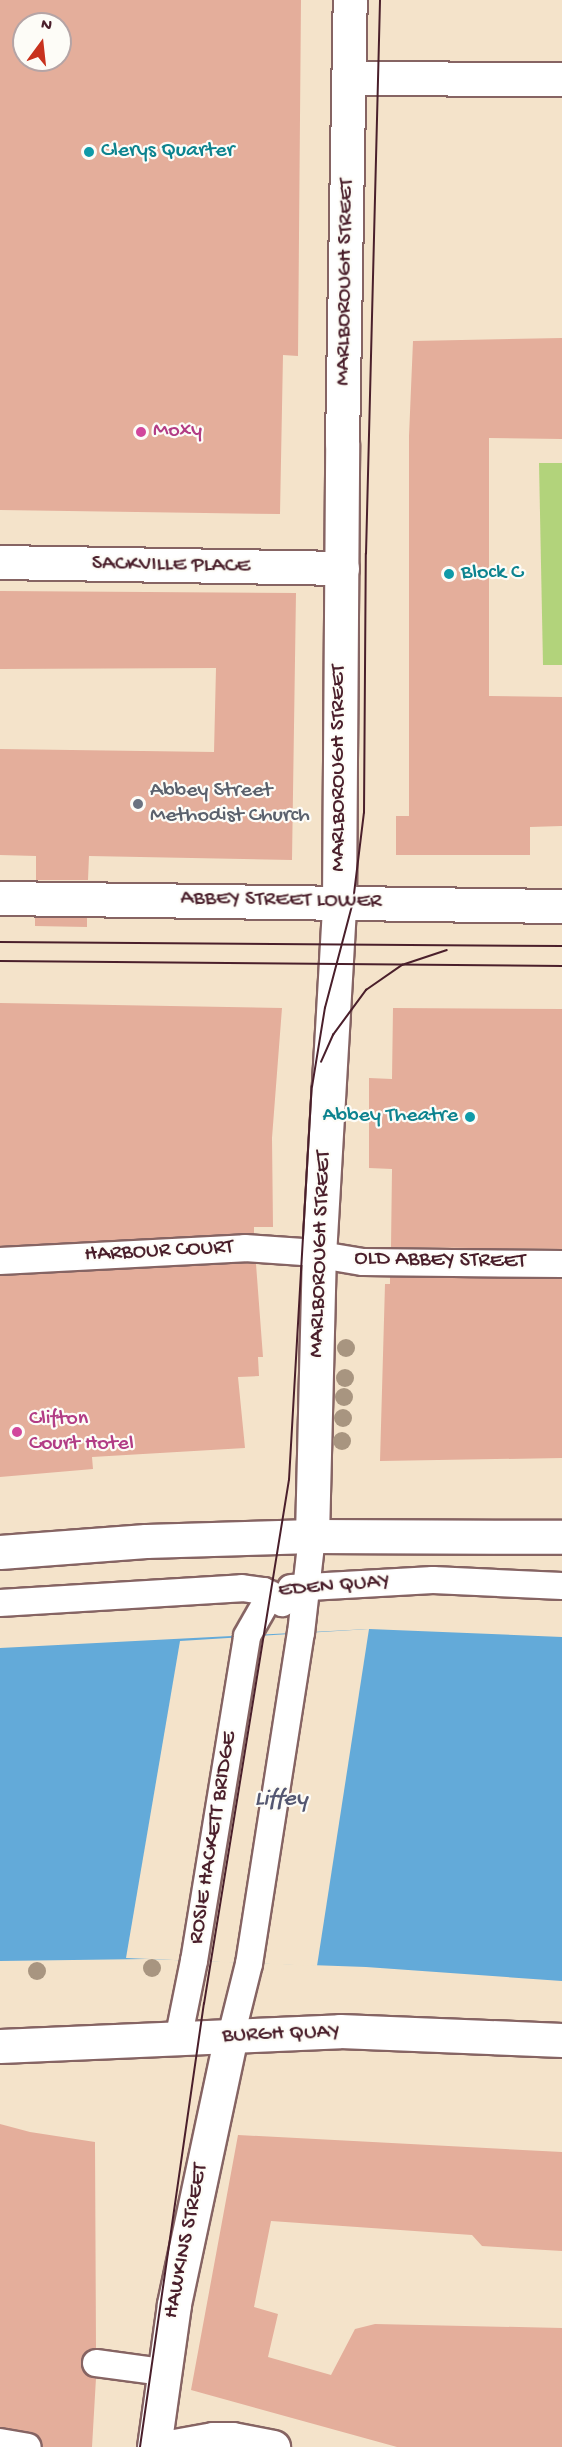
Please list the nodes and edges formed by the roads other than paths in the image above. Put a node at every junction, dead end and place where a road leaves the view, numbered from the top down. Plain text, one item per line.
1 (350, 0) edge
2 (350, 78) junction
3 (562, 79) edge
4 (0, 562) edge
5 (342, 568) junction
6 (0, 898) edge
7 (339, 903) junction
8 (562, 906) edge
9 (319, 1255) junction
10 (0, 1261) edge
11 (562, 1264) edge
12 (312, 1536) junction
13 (562, 1537) edge
14 (0, 1552) edge
15 (308, 1586) junction
16 (562, 1586) edge
17 (207, 1590) junction
18 (271, 1594) junction
19 (0, 1603) edge
20 (301, 1633) junction
21 (247, 1636) junction
22 (231, 2036) junction
23 (178, 2040) junction
24 (562, 2040) edge
25 (0, 2046) edge
26 (96, 2362) dead end
27 (163, 2372) junction
28 (0, 2442) edge
29 (28, 2447) edge
30 (154, 2447) edge
31 (169, 2447) edge
32 (273, 2447) edge

1 - 2 street, MARLBOROUGH STREET
2 - 3 street
2 - 5 street, MARLBOROUGH STREET
4 - 5 street, SACKVILLE PLACE
5 - 7 street, MARLBOROUGH STREET
6 - 7 street, ABBEY STREET LOWER
7 - 8 street, ABBEY STREET LOWER
7 - 9 street, MARLBOROUGH STREET
9 - 10 lane, HARBOUR COURT
9 - 11 lane, OLD ABBEY STREET
9 - 12 street, MARLBOROUGH STREET
12 - 13 street, EDEN QUAY
12 - 14 street, EDEN QUAY
12 - 15 lane
15 - 16 lane, EDEN QUAY
15 - 18 lane, EDEN QUAY
15 - 20 lane
17 - 18 lane, EDEN QUAY
17 - 19 lane, EDEN QUAY
17 - 21 lane, ROSIE HACKETT BRIDGE
18 - 20 lane
18 - 21 lane, ROSIE HACKETT BRIDGE
20 - 22 lane
21 - 23 lane, ROSIE HACKETT BRIDGE
22 - 23 street, BURGH QUAY
22 - 24 street, BURGH QUAY
22 - 27 street, HAWKINS STREET
23 - 25 street, BURGH QUAY
26 - 27 lane
27 - 30 street, HAWKINS STREET
28 - 29 lane
31 - 32 street

